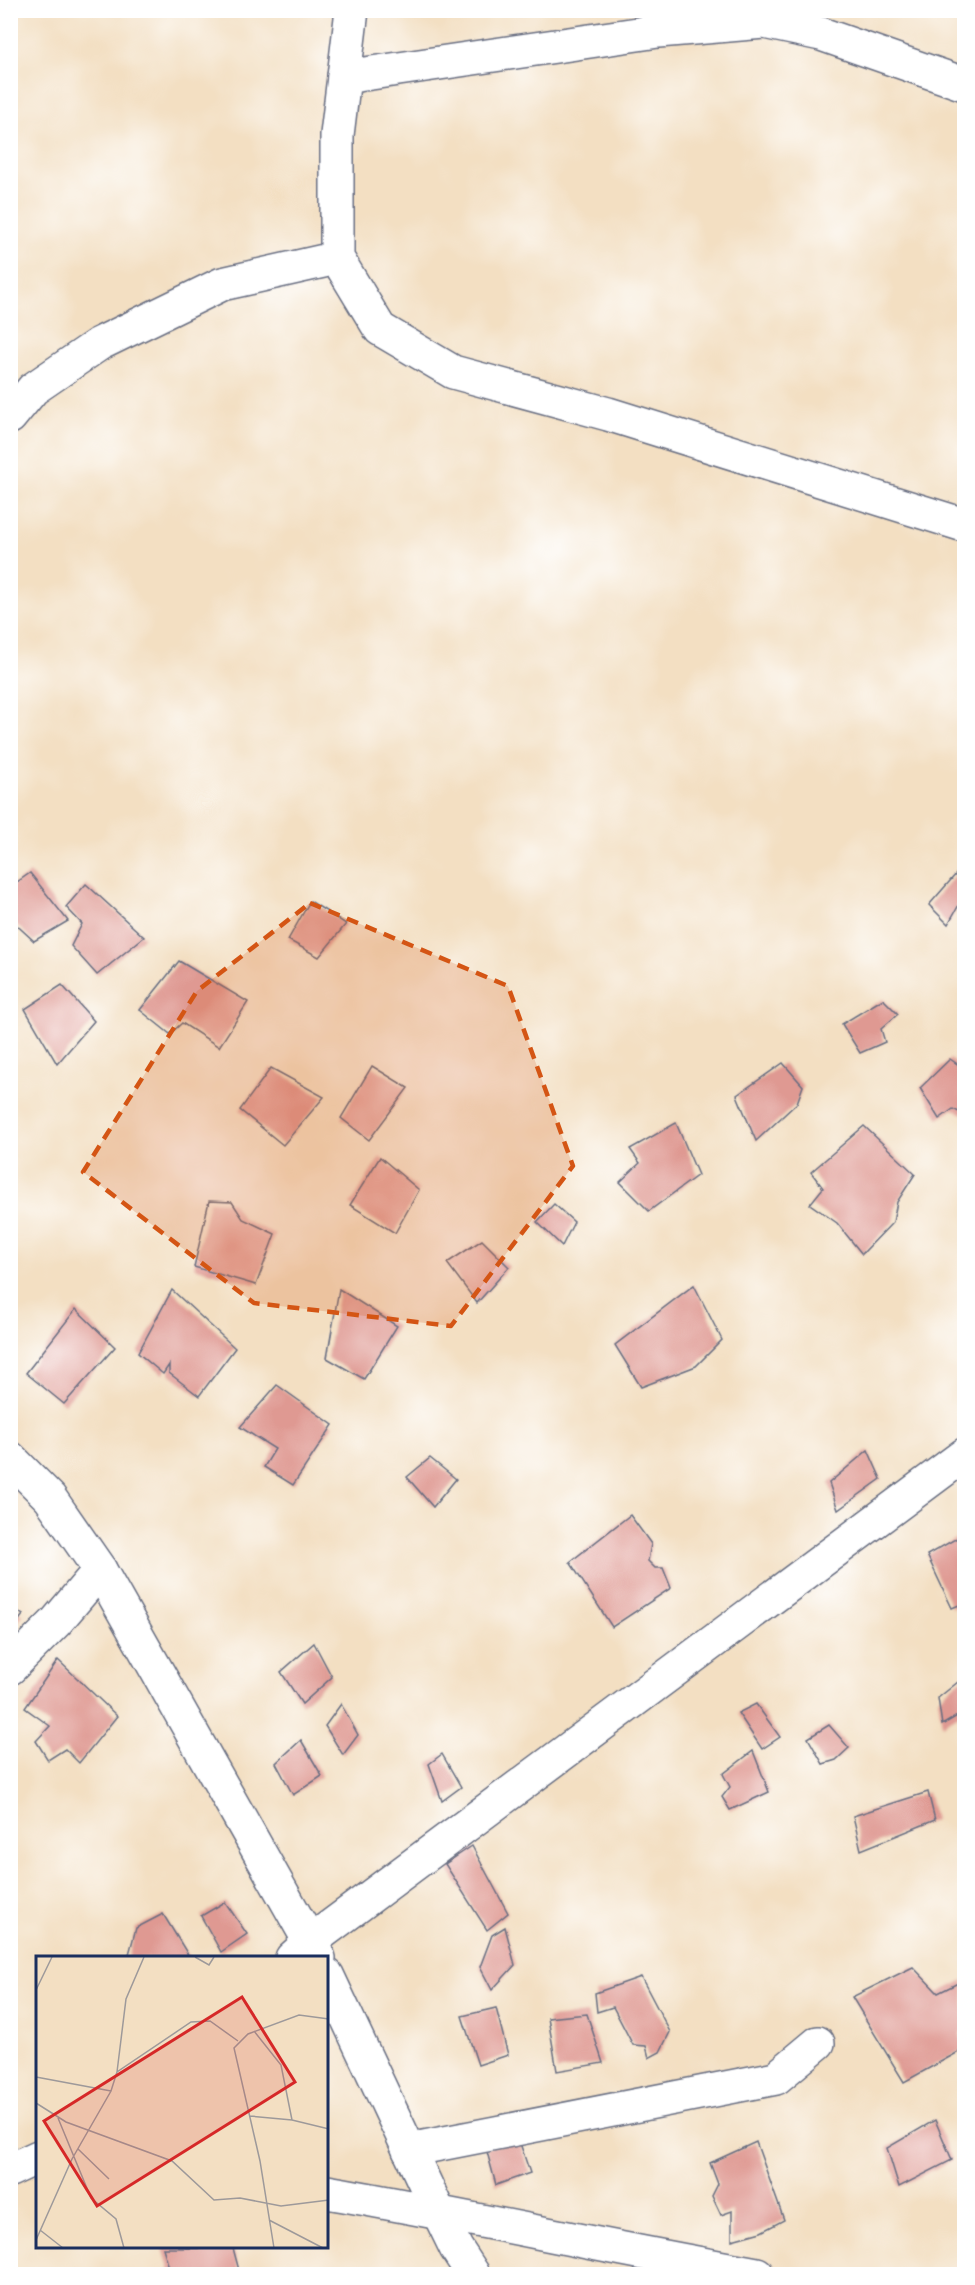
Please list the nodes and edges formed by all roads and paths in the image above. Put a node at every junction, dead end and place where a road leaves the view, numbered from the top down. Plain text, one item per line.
1 (352, 10) edge
2 (344, 77) junction
3 (964, 84) edge
4 (337, 258) junction
5 (10, 417) edge
6 (964, 525) edge
7 (964, 1455) edge
8 (10, 1458) edge
9 (100, 1570) junction
10 (10, 1668) edge
11 (308, 1952) edge
12 (328, 1977) edge
13 (818, 2043) dead end
14 (409, 2150) junction
15 (36, 2158) edge
16 (10, 2170) edge
17 (328, 2192) edge
18 (438, 2211) junction
19 (473, 2274) edge
20 (757, 2274) edge

1 - 2 street
2 - 3 street
2 - 4 street
4 - 5 street
4 - 6 street
7 - 11 street
8 - 9 street
9 - 10 street
9 - 11 street
12 - 14 street
13 - 14 street
14 - 18 street
15 - 16 street
17 - 18 street
18 - 19 street
18 - 20 street

